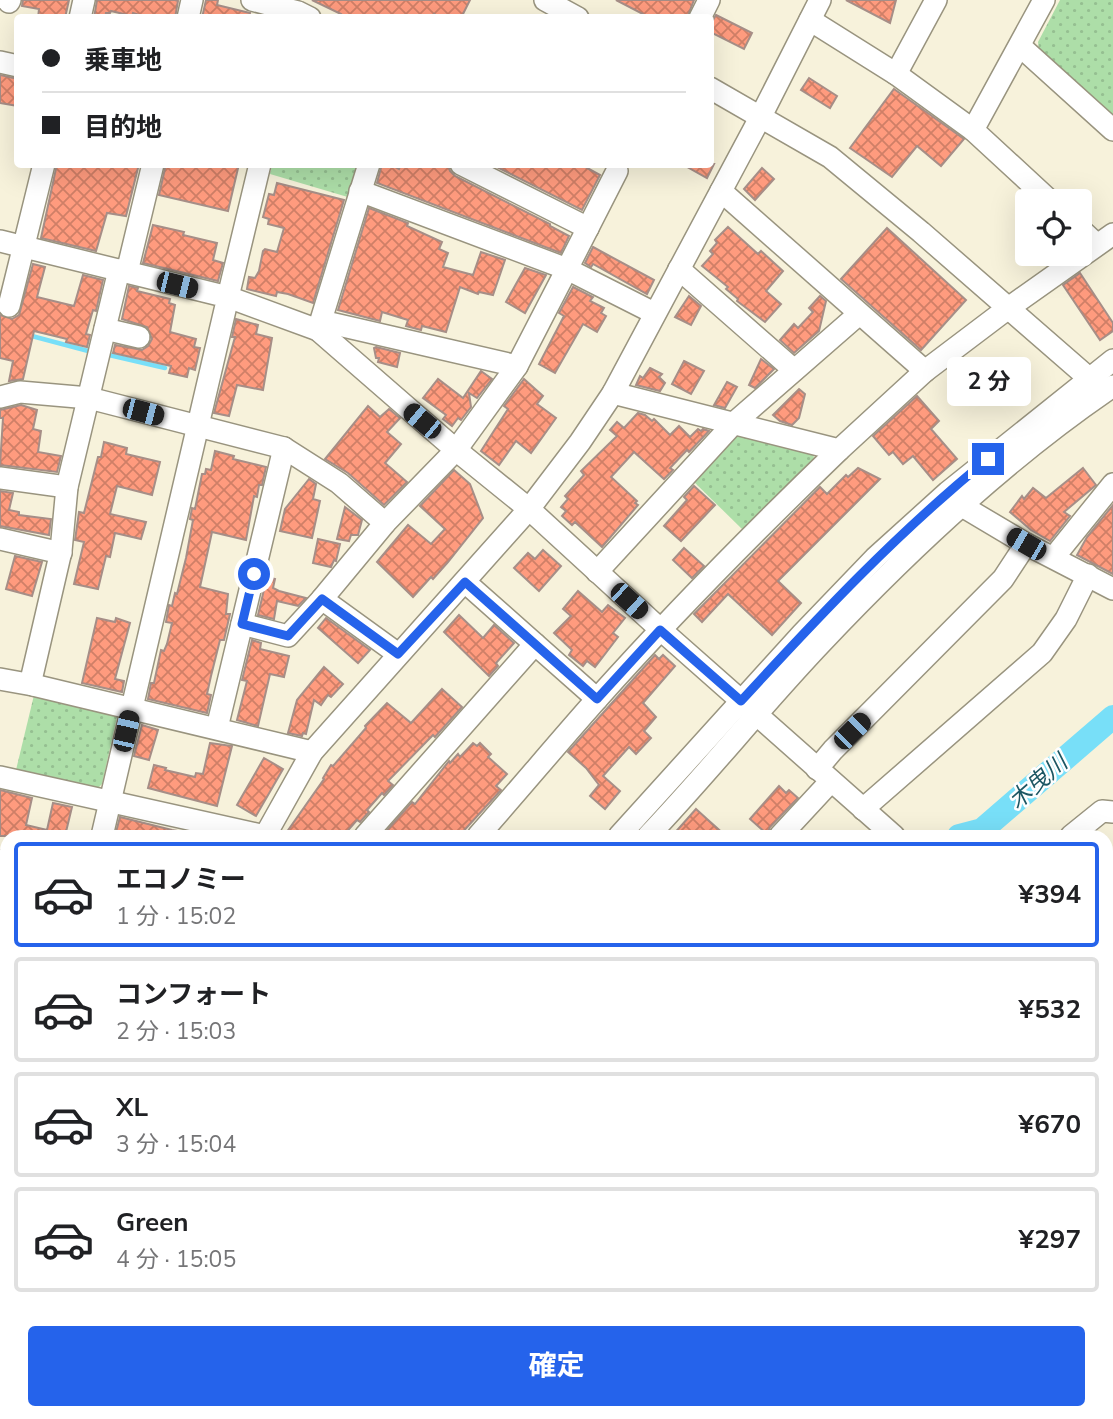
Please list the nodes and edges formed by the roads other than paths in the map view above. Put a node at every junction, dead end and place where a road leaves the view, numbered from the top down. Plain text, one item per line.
1 (252, 0) edge
2 (545, 0) edge
3 (820, 0) edge
4 (936, 0) edge
5 (1044, 0) edge
6 (301, 12) edge
7 (571, 14) edge
8 (810, 20) junction
9 (1020, 46) junction
10 (896, 74) junction
11 (714, 90) edge
12 (761, 116) junction
13 (973, 130) junction
14 (1113, 130) edge
15 (43, 168) edge
16 (152, 168) edge
17 (260, 168) edge
18 (368, 168) edge
19 (469, 168) edge
20 (614, 168) edge
21 (1037, 189) edge
22 (360, 191) junction
23 (721, 191) junction
24 (588, 228) junction
25 (1105, 239) edge
26 (0, 242) edge
27 (23, 247) junction
28 (566, 269) junction
29 (678, 269) junction
30 (123, 271) junction
31 (228, 297) junction
32 (9, 306) dead end
33 (1007, 309) junction
34 (654, 313) junction
35 (859, 314) junction
36 (105, 329) junction
37 (317, 330) junction
38 (139, 337) dead end
39 (1113, 360) edge
40 (517, 366) junction
41 (794, 370) junction
42 (925, 371) junction
43 (1105, 389) edge
44 (612, 393) junction
45 (0, 397) edge
46 (89, 398) junction
47 (734, 423) junction
48 (196, 426) junction
49 (284, 448) junction
50 (456, 450) junction
51 (838, 450) junction
52 (0, 478) edge
53 (1113, 484) edge
54 (67, 487) junction
55 (962, 506) junction
56 (529, 509) junction
57 (385, 523) junction
58 (0, 539) edge
59 (1026, 544) junction
60 (61, 554) junction
61 (1054, 557) junction
62 (597, 572) junction
63 (1088, 575) junction
64 (465, 582) junction
65 (1113, 589) edge
66 (322, 599) junction
67 (242, 624) junction
68 (660, 630) junction
69 (535, 644) junction
70 (398, 654) junction
71 (0, 679) edge
72 (33, 685) junction
73 (597, 699) junction
74 (741, 701) junction
75 (131, 708) junction
76 (757, 716) junction
77 (217, 729) junction
78 (312, 752) junction
79 (824, 775) junction
80 (0, 776) edge
81 (110, 800) junction
82 (863, 809) junction
83 (1113, 813) edge
84 (103, 830) edge
85 (239, 830) edge
86 (268, 830) edge
87 (370, 830) edge
88 (483, 830) edge
89 (624, 830) edge
90 (655, 830) edge
91 (784, 830) edge
92 (886, 830) edge
93 (1078, 830) edge

1 - 6 street
2 - 7 street
3 - 8 street
4 - 10 street
5 - 9 street
8 - 10 street
8 - 12 street
9 - 13 street
9 - 14 street
10 - 13 street
11 - 12 street
12 - 23 street
12 - 33 street
13 - 21 street
15 - 27 street
16 - 30 street
17 - 31 street
18 - 22 street
19 - 24 street
20 - 24 street
22 - 28 street
22 - 37 street
23 - 29 street
23 - 35 street
24 - 28 street
25 - 33 street
26 - 27 street
27 - 30 street
27 - 32 street
28 - 34 street
28 - 40 street
29 - 34 street
29 - 41 street
30 - 31 street
30 - 36 street
31 - 37 street
31 - 48 street
33 - 42 street
33 - 43 street
34 - 44 street
35 - 41 street
35 - 42 street
36 - 38 street
36 - 46 street
37 - 40 street
37 - 50 street
39 - 43 street
40 - 50 street
41 - 47 street
42 - 51 street
43 - 55 street
43 - 74 street
44 - 47 street
44 - 56 street
45 - 46 street
46 - 48 street
46 - 54 street
47 - 51 street
47 - 62 street
48 - 49 street
48 - 75 street
49 - 57 street
49 - 67 street
50 - 56 street
50 - 57 street
51 - 68 street
52 - 54 street
53 - 61 street
54 - 60 street
55 - 59 street
55 - 76 street
56 - 62 street
56 - 64 street
57 - 66 street
58 - 60 street
59 - 61 street
59 - 79 street
60 - 72 street
61 - 63 street
62 - 68 street
63 - 65 street
63 - 82 street
64 - 69 street
64 - 70 street
66 - 67 street
66 - 70 street
67 - 77 street
68 - 73 street
68 - 74 street
69 - 73 street
69 - 87 street
70 - 78 street
71 - 72 street
72 - 75 street
73 - 88 street
74 - 76 street
74 - 89 street
75 - 77 street
75 - 81 street
76 - 79 street
76 - 90 street
77 - 78 street
78 - 86 street
79 - 82 street
79 - 91 street
80 - 81 street
81 - 84 street
81 - 85 street
82 - 92 street
83 - 93 street

